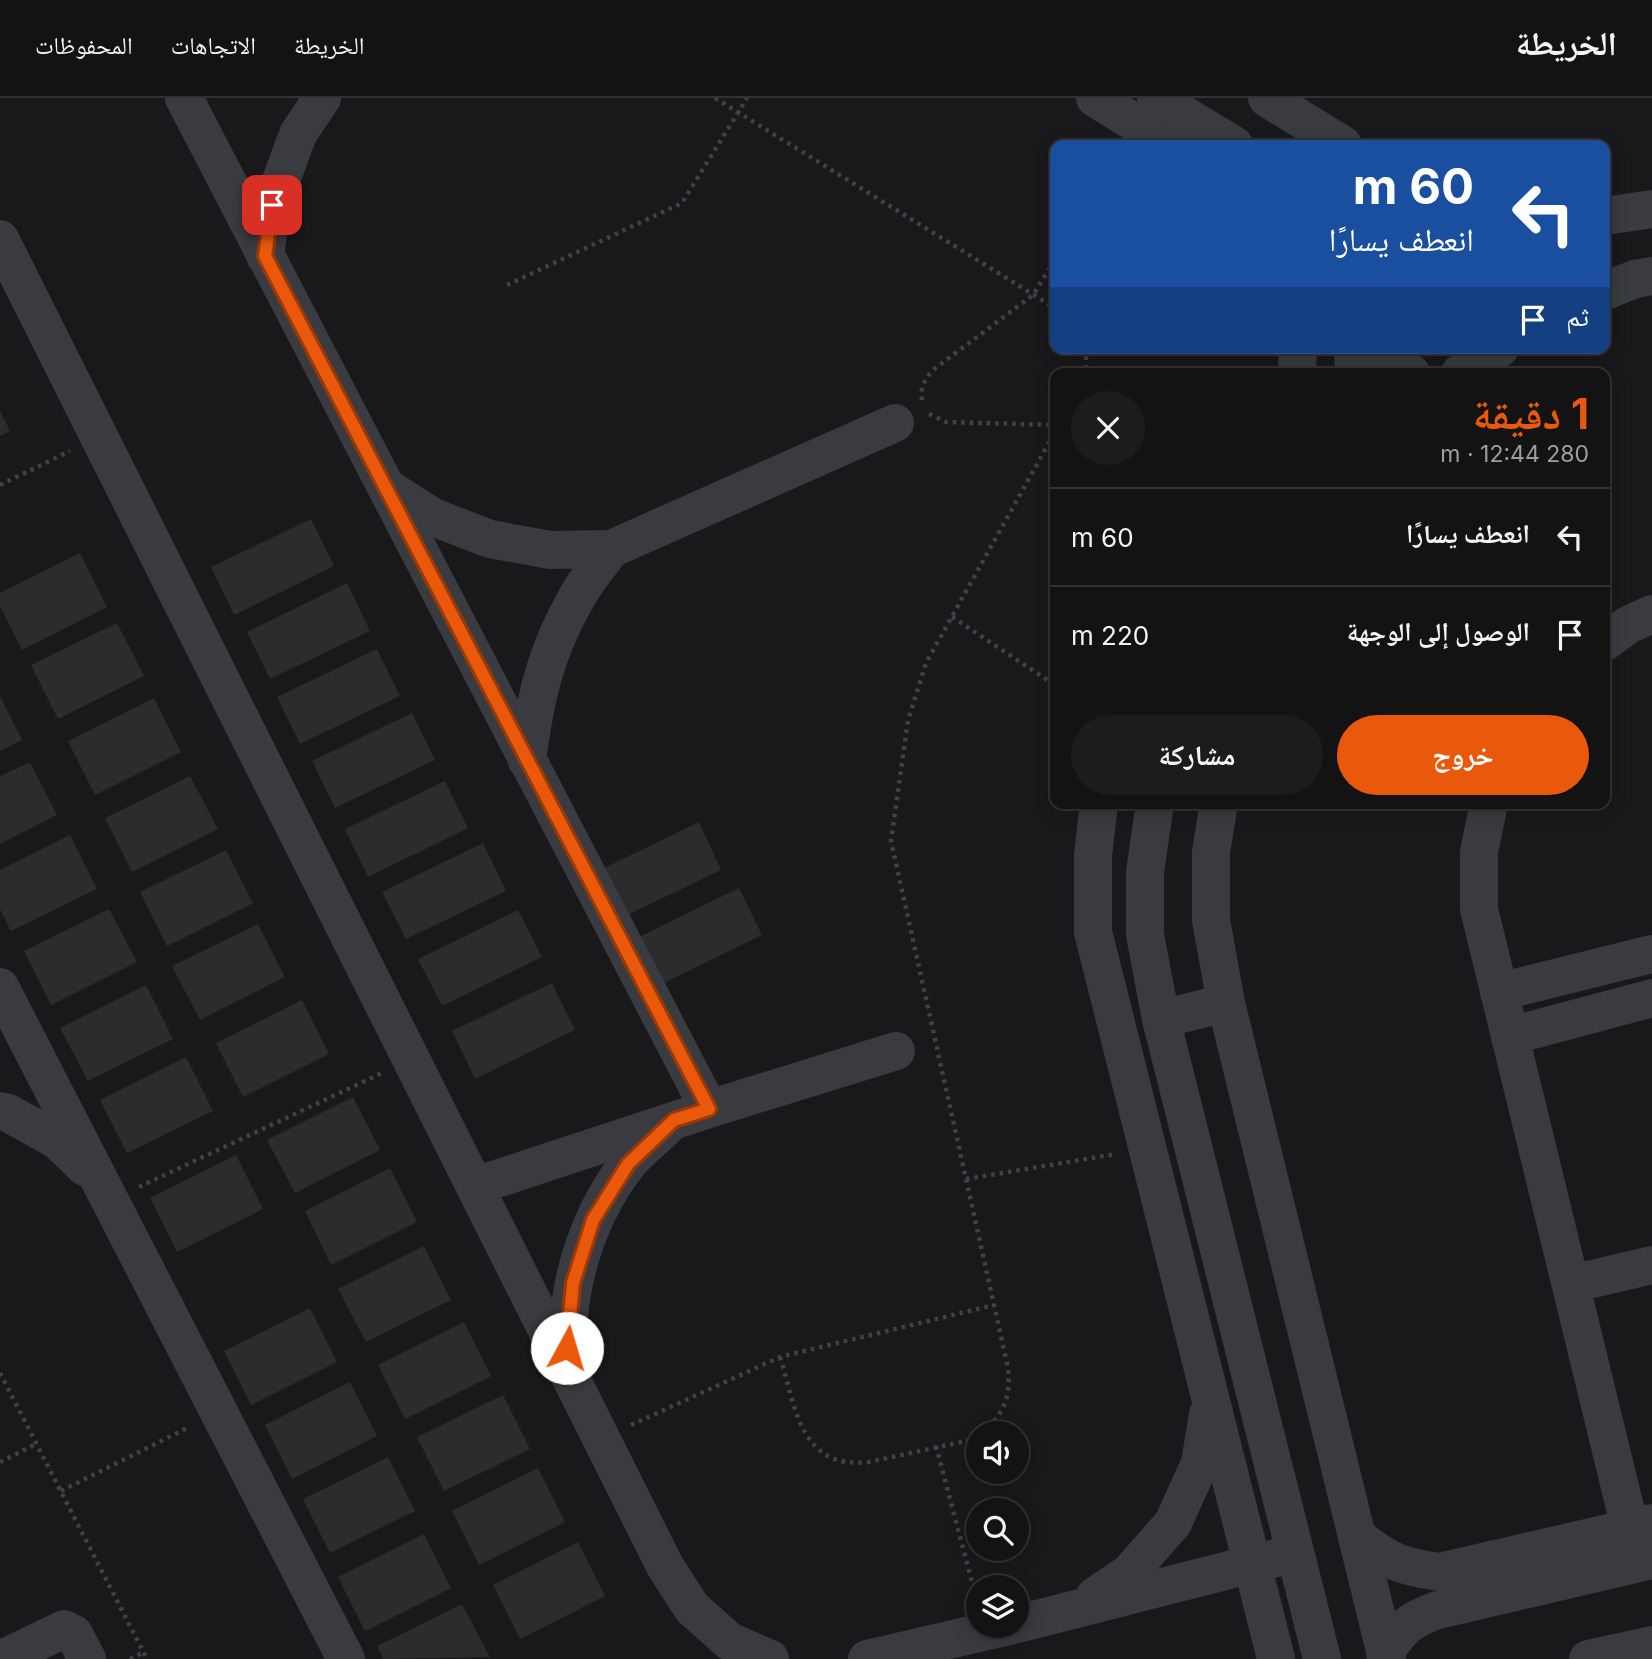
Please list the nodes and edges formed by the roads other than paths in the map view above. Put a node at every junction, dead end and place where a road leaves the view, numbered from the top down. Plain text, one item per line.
1 (184, 98) edge
2 (322, 98) edge
3 (1095, 98) edge
4 (1156, 98) edge
5 (1267, 98) edge
6 (1163, 140) edge
7 (1226, 140) edge
8 (1335, 140) edge
9 (1652, 209) edge
10 (1610, 215) edge
11 (0, 239) edge
12 (265, 256) junction
13 (1652, 276) edge
14 (1610, 289) edge
15 (1378, 354) edge
16 (1401, 368) edge
17 (895, 423) dead end
18 (384, 485) junction
19 (611, 549) junction
20 (1652, 614) edge
21 (1610, 638) edge
22 (527, 761) junction
23 (1098, 809) edge
24 (1154, 809) edge
25 (1218, 809) edge
26 (1488, 809) edge
27 (1652, 954) edge
28 (0, 987) edge
29 (1499, 992) junction
30 (1652, 998) edge
31 (1226, 1003) junction
32 (1161, 1019) junction
33 (1510, 1036) junction
34 (896, 1051) dead end
35 (0, 1111) edge
36 (691, 1114) junction
37 (475, 1186) junction
38 (104, 1189) junction
39 (1652, 1265) edge
40 (1571, 1284) junction
41 (571, 1378) junction
42 (1210, 1398) junction
43 (1641, 1525) edge
44 (1357, 1536) junction
45 (1296, 1553) junction
46 (1652, 1560) edge
47 (1252, 1564) junction
48 (1073, 1610) junction
49 (1029, 1621) edge
50 (973, 1638) edge
51 (1652, 1645) edge
52 (927, 1653) edge
53 (1386, 1656) edge
54 (2, 1659) edge
55 (87, 1659) edge
56 (346, 1659) edge
57 (770, 1659) edge
58 (867, 1659) edge
59 (1276, 1659) edge
60 (1322, 1659) edge
61 (1588, 1659) edge

1 - 12 street
2 - 12 street
3 - 6 street
4 - 7 street
5 - 8 street
9 - 10 street
11 - 37 street
12 - 18 street
13 - 14 street
15 - 16 street
17 - 19 street
18 - 19 street
18 - 22 street
19 - 22 street
20 - 21 street
22 - 36 street
23 - 42 street
24 - 32 street
25 - 31 street
26 - 29 street
27 - 29 street
28 - 38 street
29 - 33 street
30 - 33 street
31 - 32 street
31 - 44 street
32 - 45 street
33 - 40 street
34 - 36 street
35 - 38 street
36 - 37 street
36 - 41 street
37 - 41 street
38 - 56 street
39 - 40 street
40 - 43 street
41 - 57 street
42 - 47 street
42 - 48 street
43 - 44 street
44 - 53 street
45 - 47 street
45 - 60 street
46 - 53 street
47 - 48 street
47 - 59 street
48 - 49 street
50 - 52 street
51 - 61 street
52 - 58 street
54 - 55 street

